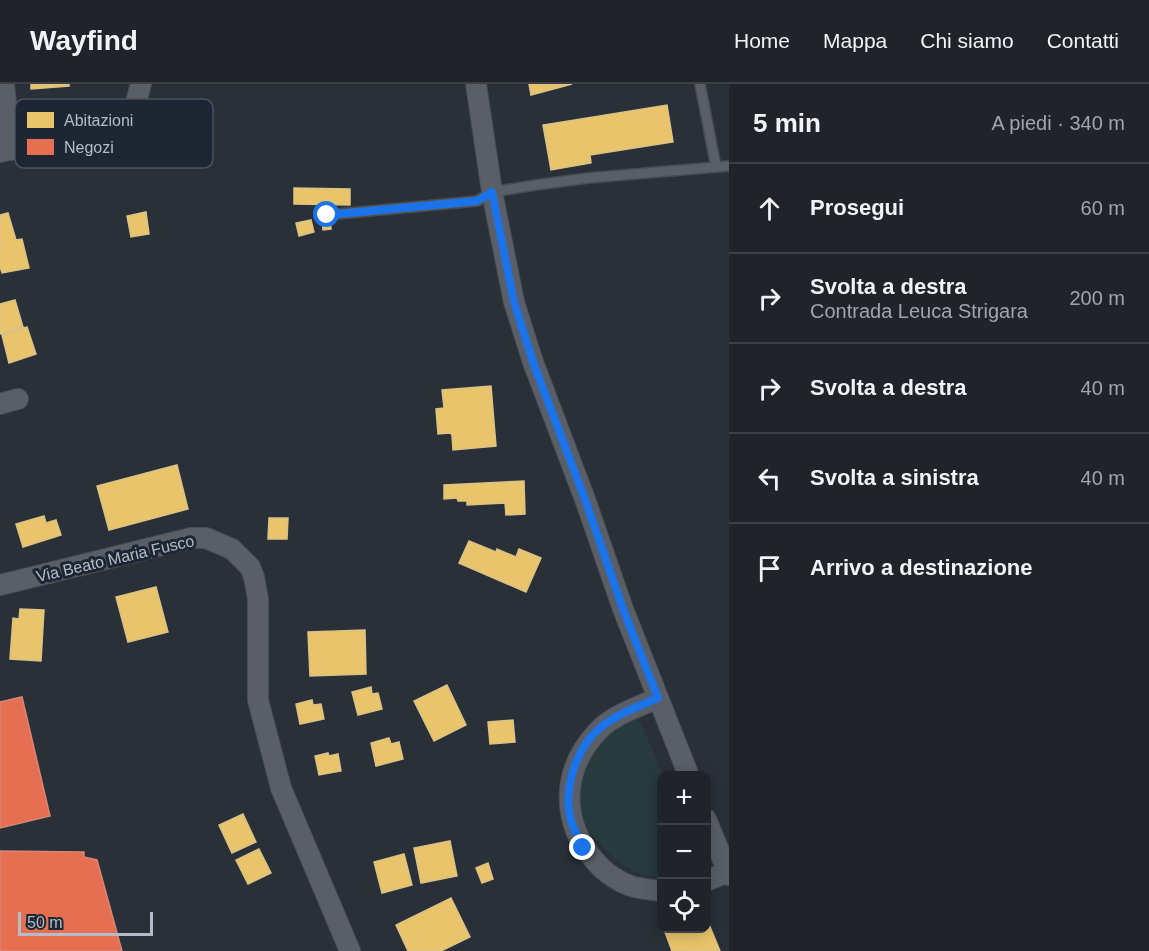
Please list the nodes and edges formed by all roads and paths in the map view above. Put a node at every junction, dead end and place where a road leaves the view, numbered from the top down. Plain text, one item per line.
1 (4, 84) edge
2 (141, 84) edge
3 (476, 84) edge
4 (700, 84) edge
5 (137, 99) edge
6 (6, 151) edge
7 (729, 166) edge
8 (716, 167) junction
9 (492, 192) junction
10 (327, 215) dead end
11 (0, 585) edge
12 (658, 698) junction
13 (687, 771) edge
14 (708, 825) edge
15 (728, 874) edge
16 (711, 879) edge
17 (657, 890) edge
18 (350, 951) edge

1 - 6 street
2 - 5 street
3 - 9 street
4 - 8 lane
7 - 8 lane
8 - 9 lane
9 - 10 lane
9 - 12 street
11 - 18 street, Via Beato Maria Fusco
12 - 13 street
12 - 17 street
14 - 15 street
15 - 16 street

